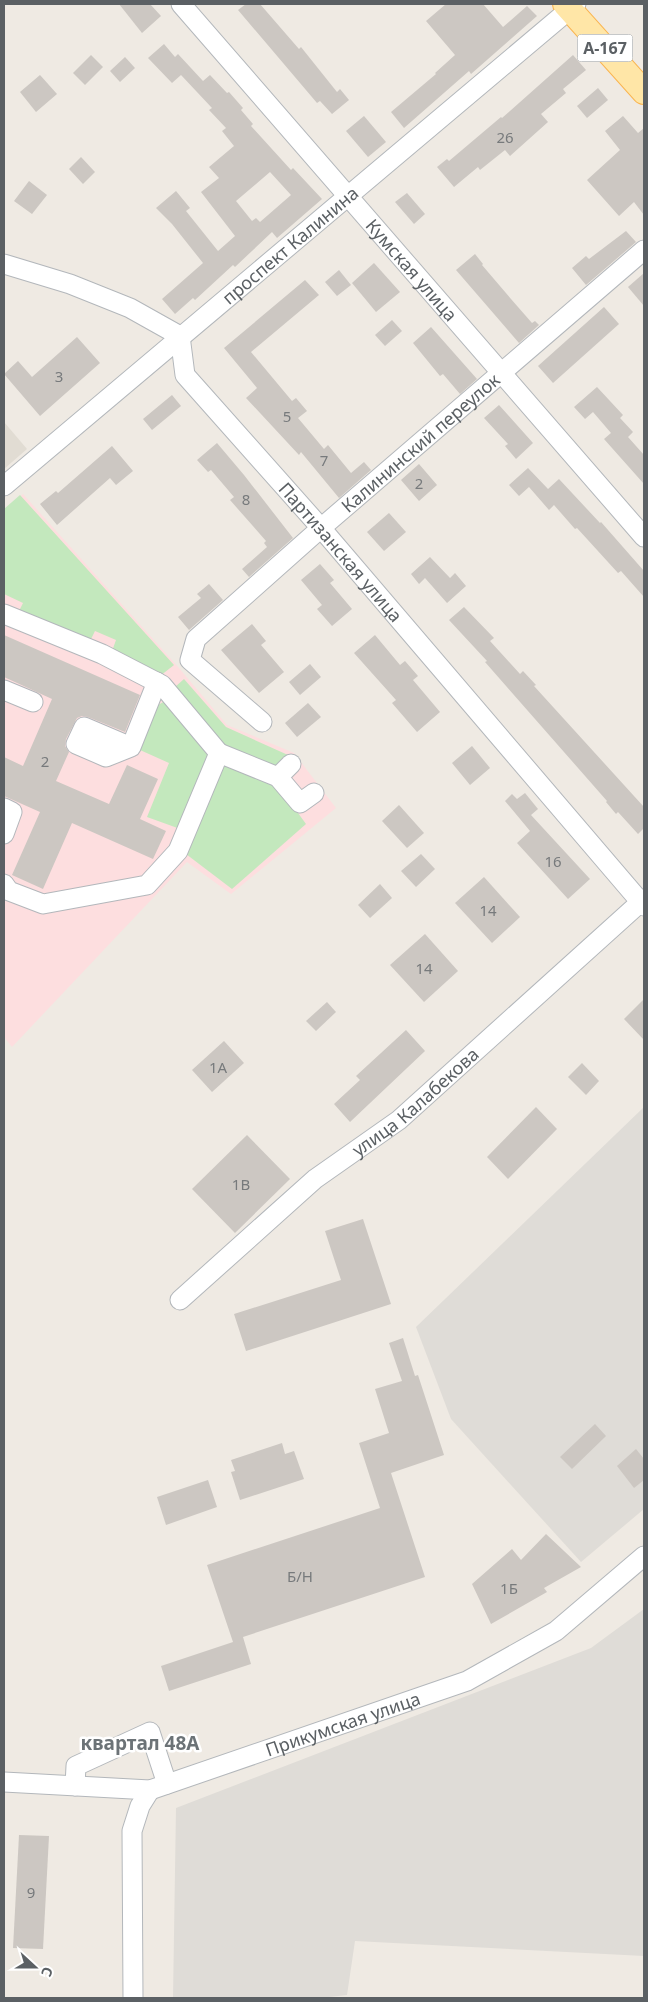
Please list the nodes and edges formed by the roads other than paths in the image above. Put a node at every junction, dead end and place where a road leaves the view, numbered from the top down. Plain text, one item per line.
1 (182, 4) edge
2 (570, 5) edge
3 (644, 92) edge
4 (348, 196) junction
5 (644, 250) edge
6 (4, 264) edge
7 (180, 336) junction
8 (502, 373) junction
9 (4, 486) edge
10 (321, 528) junction
11 (644, 537) edge
12 (4, 614) edge
13 (157, 682) junction
14 (4, 690) edge
15 (33, 702) dead end
16 (262, 722) dead end
17 (131, 747) dead end
18 (220, 753) junction
19 (314, 793) dead end
20 (4, 808) edge
21 (4, 834) edge
22 (4, 884) edge
23 (643, 902) edge
24 (180, 1300) dead end
25 (644, 1556) edge
26 (4, 1782) edge
27 (75, 1786) junction
28 (158, 1787) junction
29 (133, 1998) edge

1 - 4 street, Кумская улица
2 - 3 main road, А-167
2 - 4 street, проспект Калинина
4 - 7 street, проспект Калинина
4 - 8 street, Кумская улица
5 - 8 street, Калининский переулок
6 - 7 street
7 - 9 street, проспект Калинина
7 - 10 street, Партизанская улица
8 - 10 street, Калининский переулок
8 - 11 street, Кумская улица
10 - 16 street, Калининский переулок
10 - 23 street, Партизанская улица
12 - 13 street
13 - 17 street
13 - 18 street
14 - 15 street
18 - 19 street
18 - 22 street
20 - 21 street
23 - 24 street, улица Калабекова
25 - 28 street, Прикумская улица
26 - 27 street, Прикумская улица
27 - 28 street, Прикумская улица
27 - 28 street
28 - 29 street

